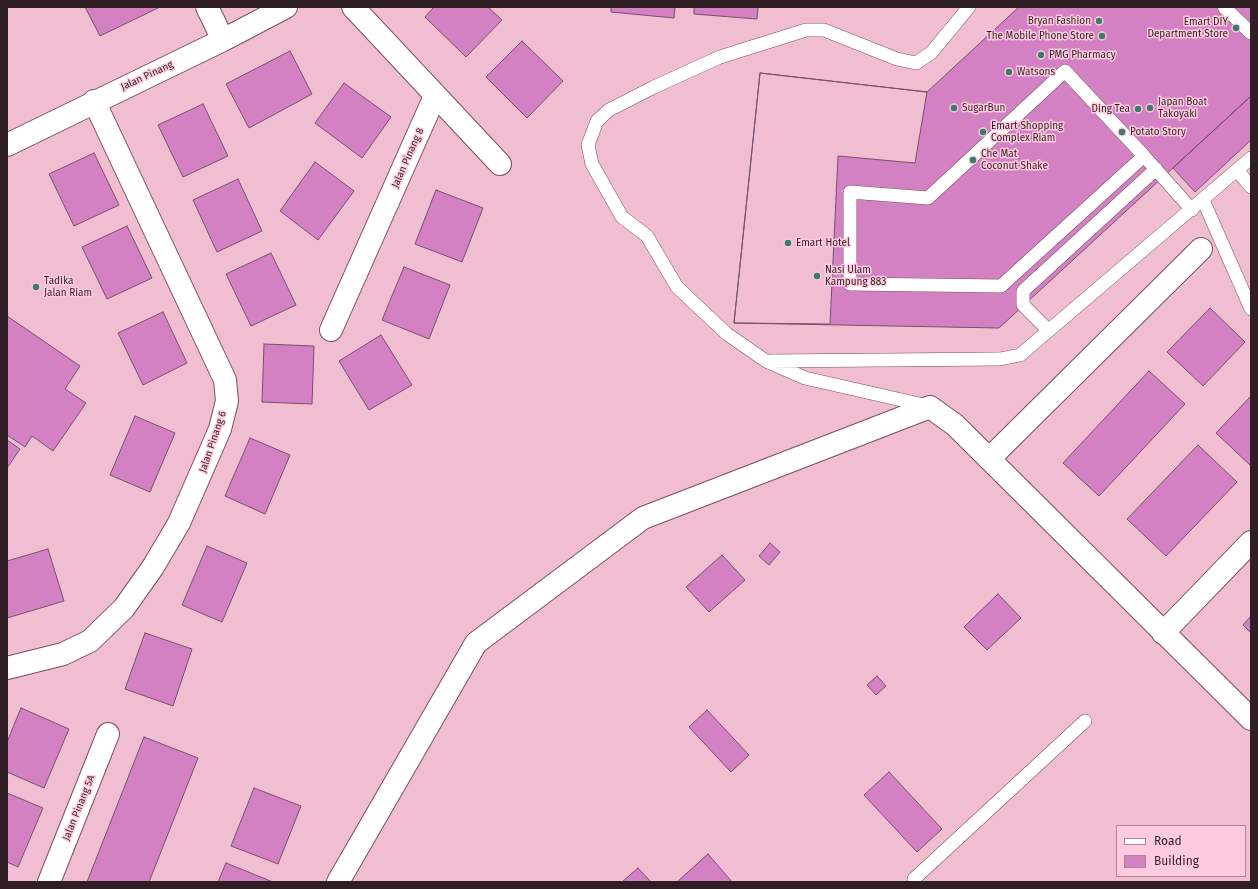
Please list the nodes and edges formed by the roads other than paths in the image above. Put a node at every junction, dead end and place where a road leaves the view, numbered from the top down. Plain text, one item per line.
1 (207, 7) edge
2 (286, 7) edge
3 (353, 7) edge
4 (1224, 7) edge
5 (968, 9) edge
6 (1251, 33) edge
7 (223, 40) junction
8 (435, 96) junction
9 (94, 101) junction
10 (7, 144) edge
11 (1144, 156) junction
12 (1251, 158) edge
13 (500, 164) dead end
14 (1156, 169) junction
15 (1238, 170) junction
16 (1251, 187) edge
17 (1203, 200) junction
18 (1192, 210) junction
19 (1201, 249) dead end
20 (1250, 305) edge
21 (331, 330) dead end
22 (1048, 330) junction
23 (766, 361) junction
24 (930, 407) junction
25 (989, 459) junction
26 (1251, 542) edge
27 (1163, 633) junction
28 (7, 668) edge
29 (1251, 719) edge
30 (1085, 721) dead end
31 (108, 734) dead end
32 (914, 879) dead end
33 (49, 882) edge
34 (338, 882) edge

1 - 7 street
2 - 7 street, Jalan Pinang
3 - 8 street
4 - 6 lane
5 - 23 lane
7 - 9 street, Jalan Pinang
8 - 13 street
8 - 21 street, Jalan Pinang 8
9 - 10 street, Jalan Pinang
9 - 28 street, Jalan Pinang 6
11 - 11 lane
11 - 14 lane
12 - 15 lane
14 - 18 lane
14 - 22 lane
15 - 16 lane
15 - 17 lane
17 - 18 lane
17 - 20 lane
18 - 22 lane
19 - 25 street
22 - 23 lane
23 - 24 lane
24 - 25 street
24 - 34 street
25 - 27 street
26 - 27 street
27 - 29 street
30 - 32 lane
31 - 33 street, Jalan Pinang 5A

